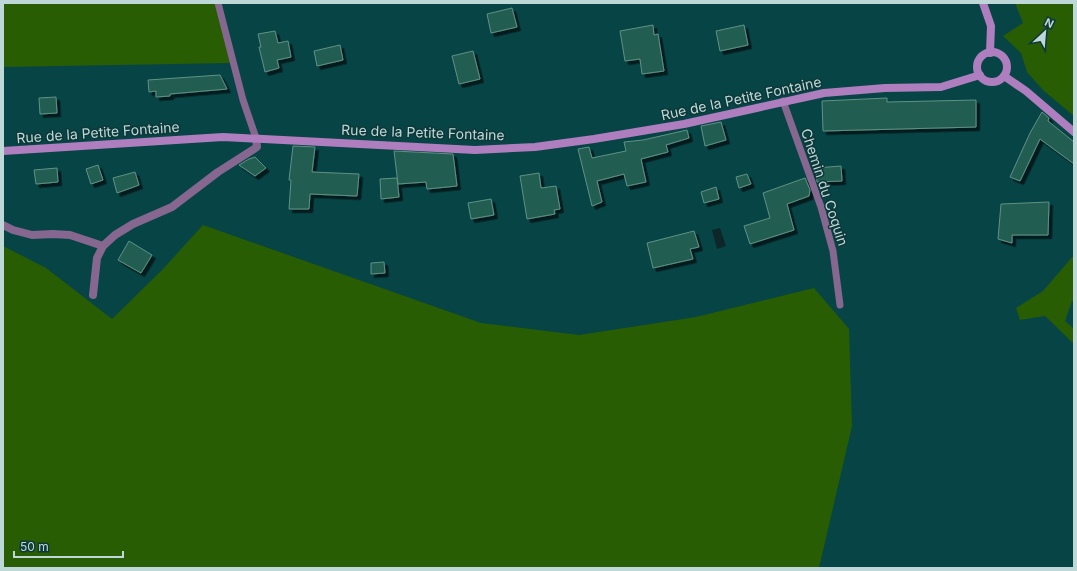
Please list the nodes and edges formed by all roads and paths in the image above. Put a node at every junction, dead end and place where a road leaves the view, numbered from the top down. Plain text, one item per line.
1 (218, 3) edge
2 (983, 3) edge
3 (990, 53) junction
4 (980, 76) junction
5 (1004, 76) junction
6 (783, 101) junction
7 (1074, 132) edge
8 (256, 138) junction
9 (3, 151) edge
10 (3, 225) edge
11 (103, 246) junction
12 (93, 294) dead end
13 (840, 305) dead end

1 - 8 lane
2 - 3 street
3 - 4 street
3 - 5 street
4 - 5 street
4 - 6 street, Rue de la Petite Fontaine
5 - 7 street
6 - 8 street, Rue de la Petite Fontaine
6 - 13 lane, Chemin du Coquin
8 - 9 street, Rue de la Petite Fontaine
8 - 11 street
10 - 11 street
11 - 12 street

